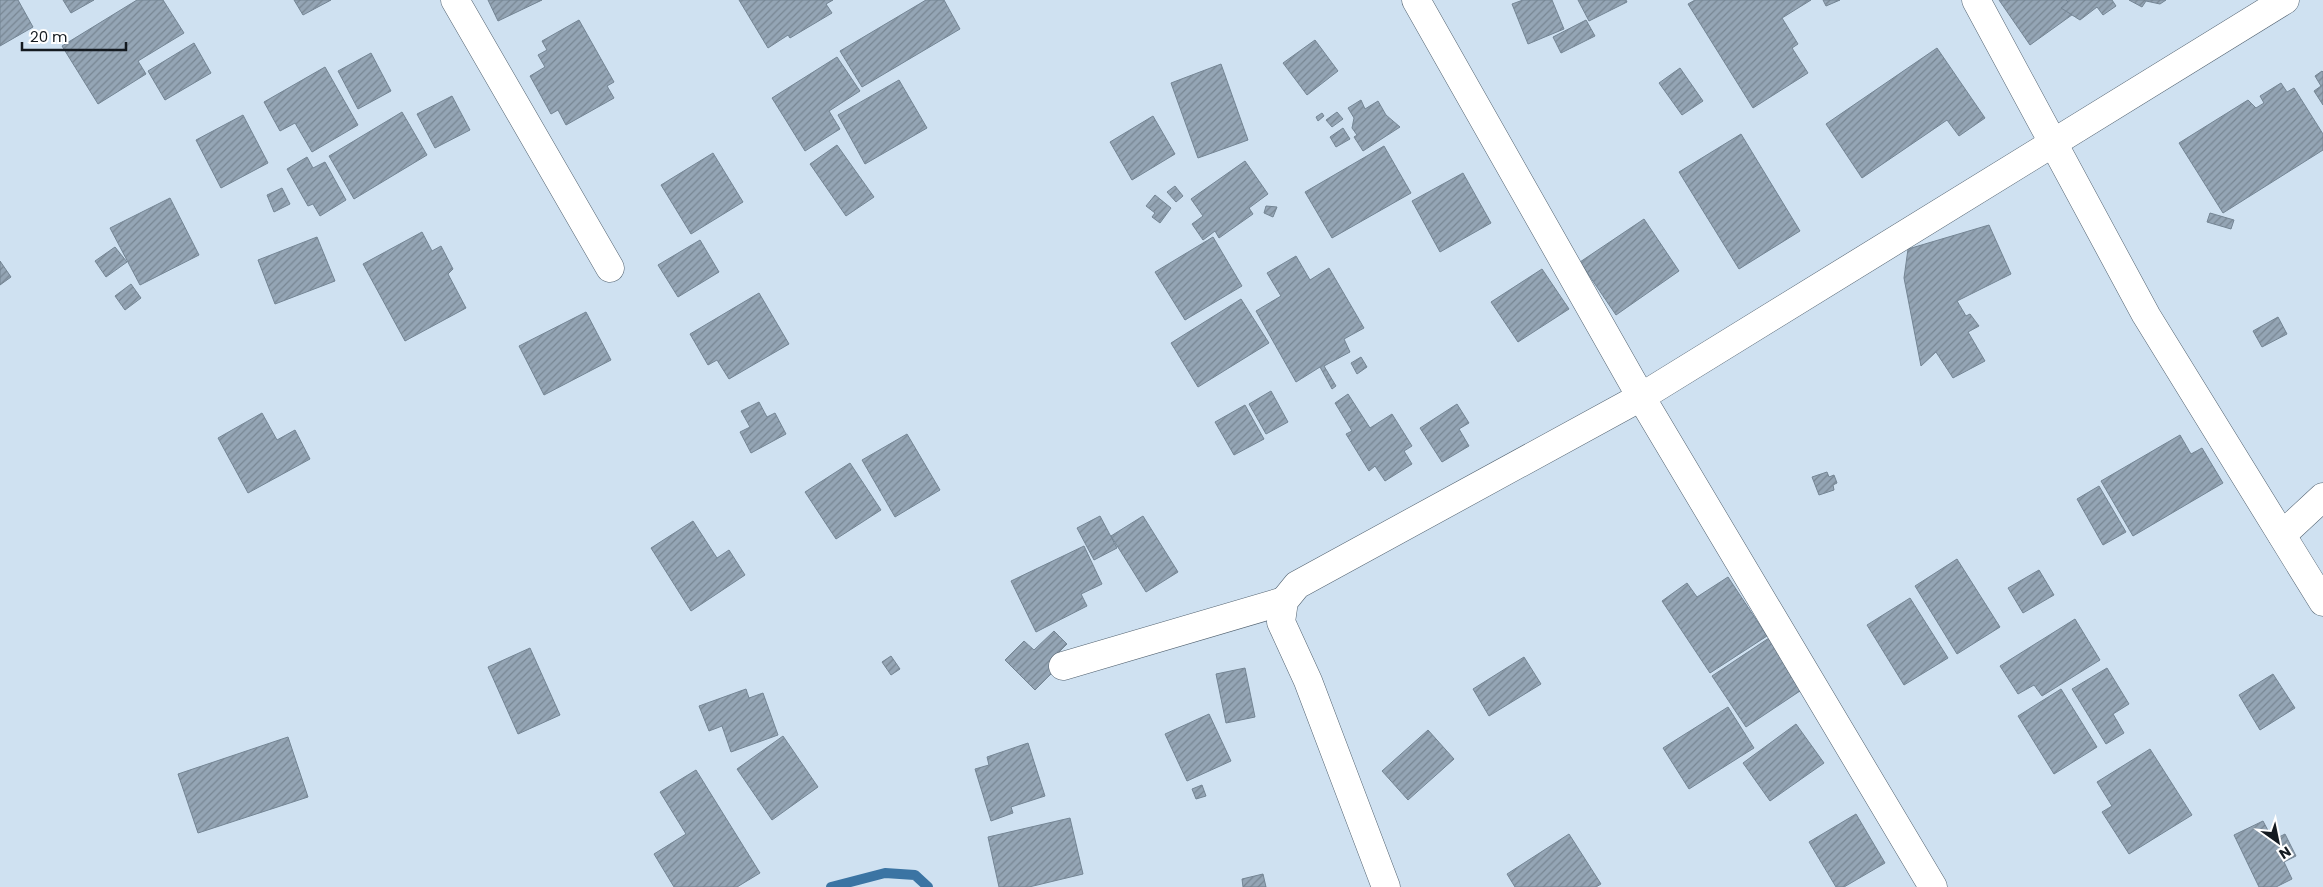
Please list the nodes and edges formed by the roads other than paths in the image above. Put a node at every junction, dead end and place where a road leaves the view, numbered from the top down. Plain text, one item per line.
1 (455, 0) edge
2 (1416, 0) edge
3 (1976, 0) edge
4 (2285, 0) edge
5 (2052, 143) junction
6 (610, 268) dead end
7 (1641, 397) junction
8 (2323, 497) edge
9 (2282, 535) junction
10 (1284, 601) junction
11 (2323, 602) edge
12 (1063, 666) dead end
13 (1386, 887) edge
14 (1933, 887) edge

1 - 6 street
2 - 7 street
3 - 5 street
4 - 5 street
5 - 7 street
5 - 9 street
7 - 10 street
7 - 14 street
8 - 9 street
9 - 11 street
10 - 12 street
10 - 13 street

